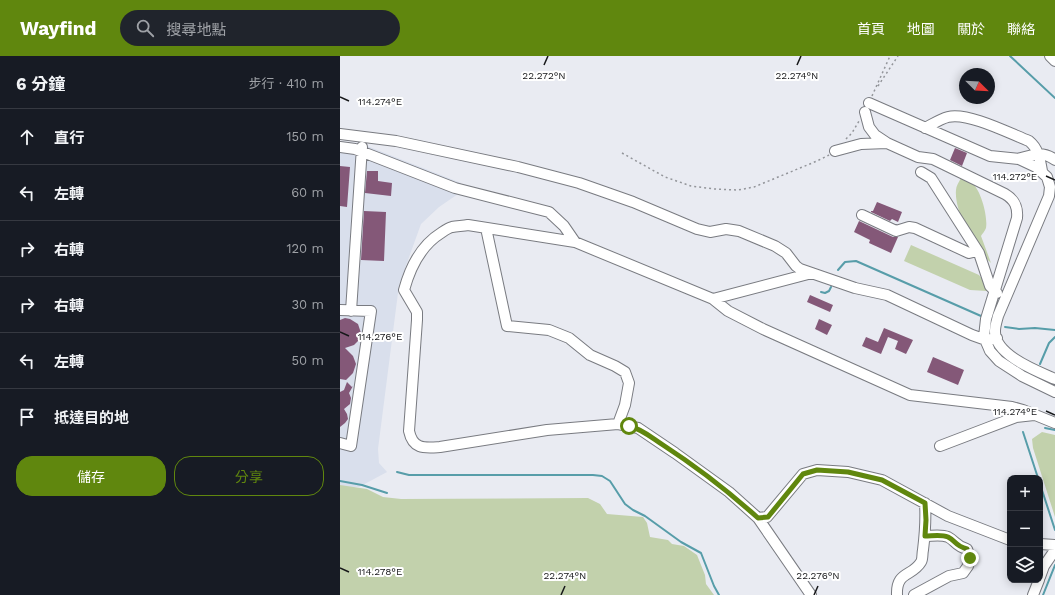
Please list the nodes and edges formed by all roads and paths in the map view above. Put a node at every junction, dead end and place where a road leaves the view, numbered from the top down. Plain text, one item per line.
1 (890, 56) edge
2 (898, 56) edge
3 (1050, 56) edge
4 (1055, 61) edge
5 (874, 91) junction
6 (867, 108) junction
7 (925, 128) junction
8 (340, 134) edge
9 (363, 137) junction
10 (887, 142) junction
11 (340, 147) edge
12 (835, 151) junction
13 (362, 152) junction
14 (622, 153) dead end
15 (1038, 153) junction
16 (1018, 159) junction
17 (1055, 160) edge
18 (1042, 171) junction
19 (921, 172) dead end
20 (1055, 200) edge
21 (862, 216) dead end
22 (486, 228) junction
23 (575, 242) junction
24 (977, 251) junction
25 (812, 273) junction
26 (995, 291) junction
27 (713, 300) junction
28 (1005, 300) junction
29 (340, 310) edge
30 (351, 310) junction
31 (997, 338) junction
32 (986, 340) junction
33 (1055, 379) edge
34 (1055, 392) edge
35 (1036, 415) junction
36 (1055, 423) edge
37 (618, 424) junction
38 (340, 443) edge
39 (940, 446) dead end
40 (925, 503) junction
41 (758, 518) junction
42 (925, 536) junction
43 (1007, 539) edge
44 (1043, 544) edge
45 (1055, 544) edge
46 (1055, 550) edge
47 (1043, 569) edge
48 (1038, 583) edge
49 (810, 595) edge
50 (897, 595) edge
51 (914, 595) edge
52 (1033, 595) edge

1 - 5 path
2 - 5 path
3 - 4 lane
5 - 6 path
6 - 7 lane
6 - 10 lane
6 - 12 path
7 - 15 lane
7 - 16 lane
8 - 9 lane
9 - 13 lane
9 - 25 lane
10 - 12 lane
10 - 26 lane
11 - 13 lane
12 - 14 path
13 - 23 lane
13 - 30 lane
15 - 16 lane
15 - 17 lane
15 - 18 lane
16 - 18 lane
18 - 28 lane
19 - 24 lane
20 - 28 lane
21 - 24 lane
22 - 23 lane
22 - 37 lane
22 - 37 lane
23 - 27 lane
24 - 26 lane
25 - 27 lane
25 - 32 lane
26 - 28 lane
26 - 32 lane
27 - 35 lane
28 - 31 lane
29 - 30 lane
30 - 38 lane
31 - 32 lane
31 - 33 lane
32 - 34 lane
35 - 36 lane
35 - 39 lane
37 - 41 lane
40 - 41 lane
40 - 42 lane
40 - 43 lane
41 - 49 lane
42 - 50 lane
42 - 51 lane
44 - 45 lane
46 - 47 lane
48 - 52 lane

